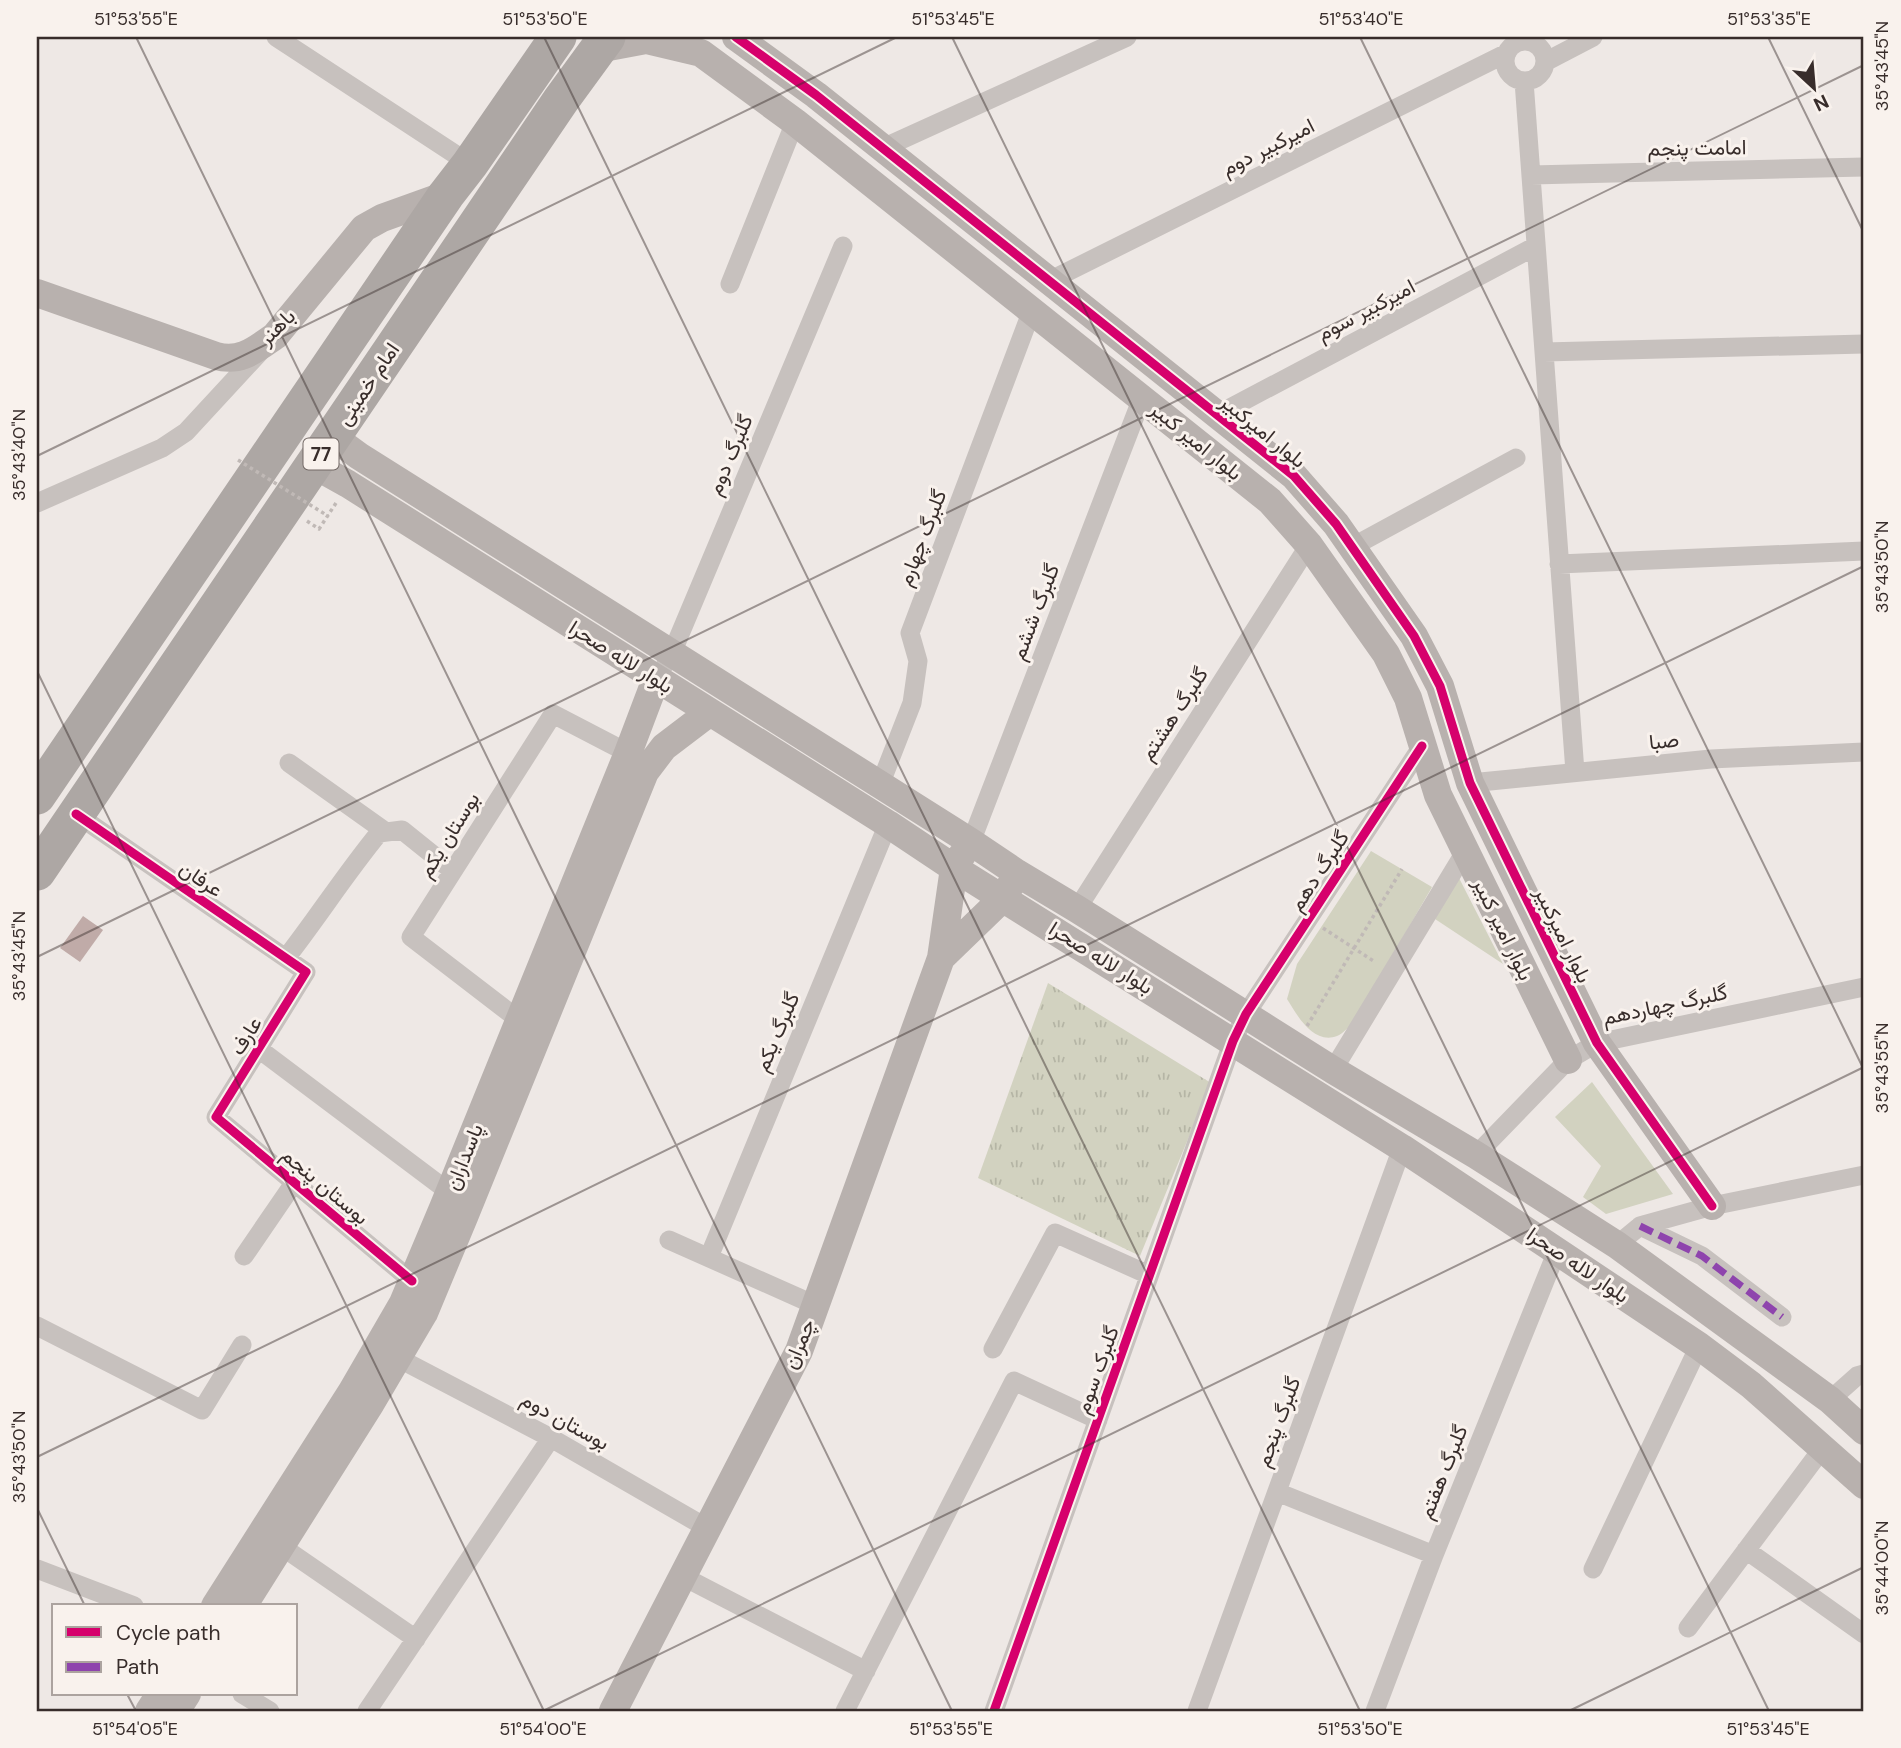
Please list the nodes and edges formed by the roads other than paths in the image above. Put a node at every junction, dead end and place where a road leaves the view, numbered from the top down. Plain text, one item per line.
1 (276, 37) edge
2 (558, 37) edge
3 (736, 37) edge
4 (1593, 37) edge
5 (1119, 39) edge
6 (603, 43) edge
7 (1507, 53) junction
8 (1545, 62) junction
9 (531, 77) junction
10 (1524, 81) junction
11 (561, 100) junction
12 (795, 122) junction
13 (883, 148) junction
14 (470, 164) junction
15 (1864, 167) edge
16 (1531, 175) junction
17 (446, 195) junction
18 (382, 218) junction
19 (414, 242) junction
20 (843, 246) dead end
21 (1536, 246) junction
22 (1049, 281) junction
23 (730, 284) dead end
24 (37, 293) edge
25 (1031, 310) junction
26 (275, 335) junction
27 (1864, 344) edge
28 (1544, 352) junction
29 (1142, 398) junction
30 (1217, 415) junction
31 (323, 451) junction
32 (1516, 458) dead end
33 (379, 469) junction
34 (1294, 476) junction
35 (351, 496) junction
36 (1270, 501) junction
37 (37, 503) edge
38 (1309, 545) junction
39 (1352, 547) junction
40 (1864, 551) edge
41 (1559, 564) junction
42 (672, 653) junction
43 (656, 679) junction
44 (108, 694) junction
45 (710, 712) junction
46 (142, 717) junction
47 (1422, 746) junction
48 (1864, 752) edge
49 (628, 753) junction
50 (289, 763) dead end
51 (1574, 772) junction
52 (1470, 783) junction
53 (880, 785) junction
54 (37, 796) edge
55 (76, 814) junction
56 (888, 824) junction
57 (386, 832) junction
58 (971, 842) junction
59 (1465, 852) junction
60 (954, 868) junction
61 (453, 871) junction
62 (37, 872) edge
63 (1017, 873) junction
64 (1003, 898) junction
65 (1077, 909) junction
66 (286, 958) junction
67 (941, 958) junction
68 (306, 972) joint
69 (1864, 987) edge
70 (1245, 1014) junction
71 (530, 1024) junction
72 (1233, 1041) junction
73 (1597, 1042) junction
74 (259, 1049) junction
75 (1568, 1060) junction
76 (1333, 1070) junction
77 (216, 1117) joint
78 (1402, 1148) junction
79 (1476, 1156) junction
80 (1864, 1175) edge
81 (295, 1183) junction
82 (449, 1192) junction
83 (1712, 1206) junction
84 (1640, 1226) junction
85 (669, 1240) dead end
86 (1617, 1245) junction
87 (1557, 1251) junction
88 (244, 1256) dead end
89 (709, 1257) junction
90 (1149, 1275) junction
91 (412, 1281) junction
92 (815, 1305) junction
93 (1782, 1317) dead end
94 (37, 1326) edge
95 (242, 1345) dead end
96 (1699, 1346) junction
97 (993, 1349) dead end
98 (398, 1358) junction
99 (1864, 1374) edge
100 (1830, 1400) junction
101 (1098, 1420) junction
102 (1864, 1431) edge
103 (551, 1438) junction
104 (1822, 1449) junction
105 (1861, 1477) edge
106 (1277, 1492) junction
107 (708, 1528) junction
108 (281, 1546) junction
109 (1746, 1550) junction
110 (1434, 1555) junction
111 (37, 1569) edge
112 (1592, 1569) dead end
113 (682, 1576) junction
114 (129, 1604) edge
115 (216, 1604) edge
116 (244, 1604) edge
117 (1688, 1628) dead end
118 (1864, 1634) edge
119 (416, 1639) junction
120 (866, 1671) junction
121 (159, 1696) edge
122 (186, 1696) edge
123 (245, 1696) edge
124 (149, 1711) edge
125 (176, 1711) edge
126 (270, 1711) edge
127 (367, 1711) edge
128 (613, 1711) edge
129 (845, 1711) edge
130 (994, 1711) edge
131 (1197, 1711) edge
132 (1375, 1711) edge

1 - 14 street
2 - 9 highway, امام خمینی / 77
3 - 13 main road, بلوار امیرکبیر
4 - 8 street
5 - 13 street
6 - 11 highway, امام خمینی / 77
6 - 12 main road, بلوار امیر کبیر
7 - 8 street
7 - 10 street
7 - 22 street, امیرکبیر دوم
8 - 10 street
9 - 11 highway
9 - 14 highway, امام خمینی / 77
10 - 16 street
11 - 31 highway, امام خمینی / 77
12 - 23 street
12 - 25 main road, بلوار امیر کبیر
13 - 22 main road, بلوار امیرکبیر
14 - 17 highway, امام خمینی / 77
15 - 16 street, امامت پنجم
16 - 21 street
17 - 18 main road, باهنر
17 - 19 highway, امام خمینی / 77
18 - 19 main road
18 - 26 main road, باهنر
19 - 44 highway, امام خمینی / 77
20 - 42 street, گلبرگ دوم
21 - 28 street
21 - 30 street, امیرکبیر سوم
22 - 30 main road, بلوار امیرکبیر
24 - 26 main road, باهنر
25 - 29 main road, بلوار امیر کبیر
25 - 53 street, گلبرگ چهارم
26 - 37 street
27 - 28 street
28 - 41 street
29 - 36 main road, بلوار امیر کبیر
29 - 58 street, گلبرگ ششم
30 - 34 main road, بلوار امیرکبیر
31 - 33 main road, بلوار لاله صحرا
31 - 35 main road, بلوار لاله صحرا
31 - 46 highway, امام خمینی / 77
32 - 39 street
33 - 35 main road
33 - 42 main road, بلوار لاله صحرا
34 - 36 main road
34 - 39 main road, بلوار امیرکبیر
35 - 43 main road, بلوار لاله صحرا
36 - 38 main road, بلوار امیر کبیر
38 - 47 main road, بلوار امیر کبیر
38 - 65 street, گلبرگ هشتم
39 - 52 main road, بلوار امیرکبیر
40 - 41 street
41 - 51 street
42 - 43 street, گلبرگ دوم
42 - 53 main road, بلوار لاله صحرا
43 - 45 main road, بلوار لاله صحرا
43 - 49 main road, پاسداران
44 - 46 highway
44 - 54 highway, امام خمینی / 77
45 - 56 main road, بلوار لاله صحرا
45 - 71 main road, پاسداران
46 - 55 highway, امام خمینی / 77
47 - 59 main road, بلوار امیر کبیر
47 - 70 street, گلبرگ دهم
48 - 51 street, صبا
49 - 61 street, بوستان یکم
49 - 71 main road, پاسداران
50 - 57 street
51 - 52 street, صبا
52 - 73 main road, بلوار امیرکبیر
53 - 58 main road, بلوار لاله صحرا
55 - 62 highway, امام خمینی / 77
55 - 66 street, عرفان
56 - 60 main road, بلوار لاله صحرا
56 - 89 street, گلبرگ یکم
57 - 61 street
57 - 66 street
58 - 60 main road, چمران
58 - 63 main road, بلوار لاله صحرا
59 - 75 main road, بلوار امیر کبیر
59 - 76 street
60 - 64 main road, بلوار لاله صحرا
60 - 67 main road, چمران
61 - 71 street, بوستان یکم
63 - 64 main road, چمران
63 - 65 main road, بلوار لاله صحرا
64 - 67 main road, چمران
64 - 72 main road, بلوار لاله صحرا
65 - 70 main road, بلوار لاله صحرا
66 - 68 street, عرفان
67 - 92 main road, چمران
68 - 74 street, عارف
69 - 73 street, گلبرگ چهاردهم
70 - 72 street, گلبرگ دهم
70 - 76 main road, بلوار لاله صحرا
71 - 82 main road, پاسداران
71 - 98 main road, پاسداران
72 - 78 main road, بلوار لاله صحرا
72 - 90 street, گلبرک سوم
73 - 75 street, گلبرگ چهاردهم
73 - 83 main road, بلوار امیرکبیر
74 - 77 street, عارف
74 - 82 street
75 - 79 street, گلبرگ چهاردهم
76 - 79 main road, بلوار لاله صحرا
77 - 81 street, بوستان پنجم
78 - 87 main road, بلوار لاله صحرا
78 - 106 street, گلبرگ پنجم
79 - 86 main road, بلوار لاله صحرا
80 - 83 street
81 - 88 street
81 - 91 street, بوستان پنجم
82 - 91 main road, پاسداران
83 - 84 street
84 - 86 street
84 - 93 street
85 - 89 street
86 - 100 main road, بلوار لاله صحرا
87 - 96 main road, بلوار لاله صحرا
87 - 110 street, گلبرگ هفتم
89 - 92 street
90 - 97 street
90 - 101 street, گلبرک سوم
91 - 115 main road, پاسداران
92 - 107 main road, چمران
94 - 95 street
96 - 104 main road, بلوار لاله صحرا
96 - 112 street
98 - 103 street, بوستان دوم
98 - 108 main road, پاسداران
99 - 100 street
100 - 102 main road, بلوار لاله صحرا
101 - 120 street
101 - 130 street, گلبرک سوم
103 - 107 street, بوستان دوم
103 - 119 street
104 - 105 main road, بلوار لاله صحرا
104 - 109 street
106 - 110 street
106 - 131 street, گلبرگ پنجم
107 - 113 main road, چمران
108 - 116 main road, پاسداران
108 - 119 street
109 - 117 street
109 - 118 street
110 - 132 street, گلبرگ هفتم
111 - 114 street
113 - 120 street
113 - 128 main road, چمران
119 - 127 street
120 - 129 street
121 - 124 main road
122 - 125 main road
123 - 126 street

